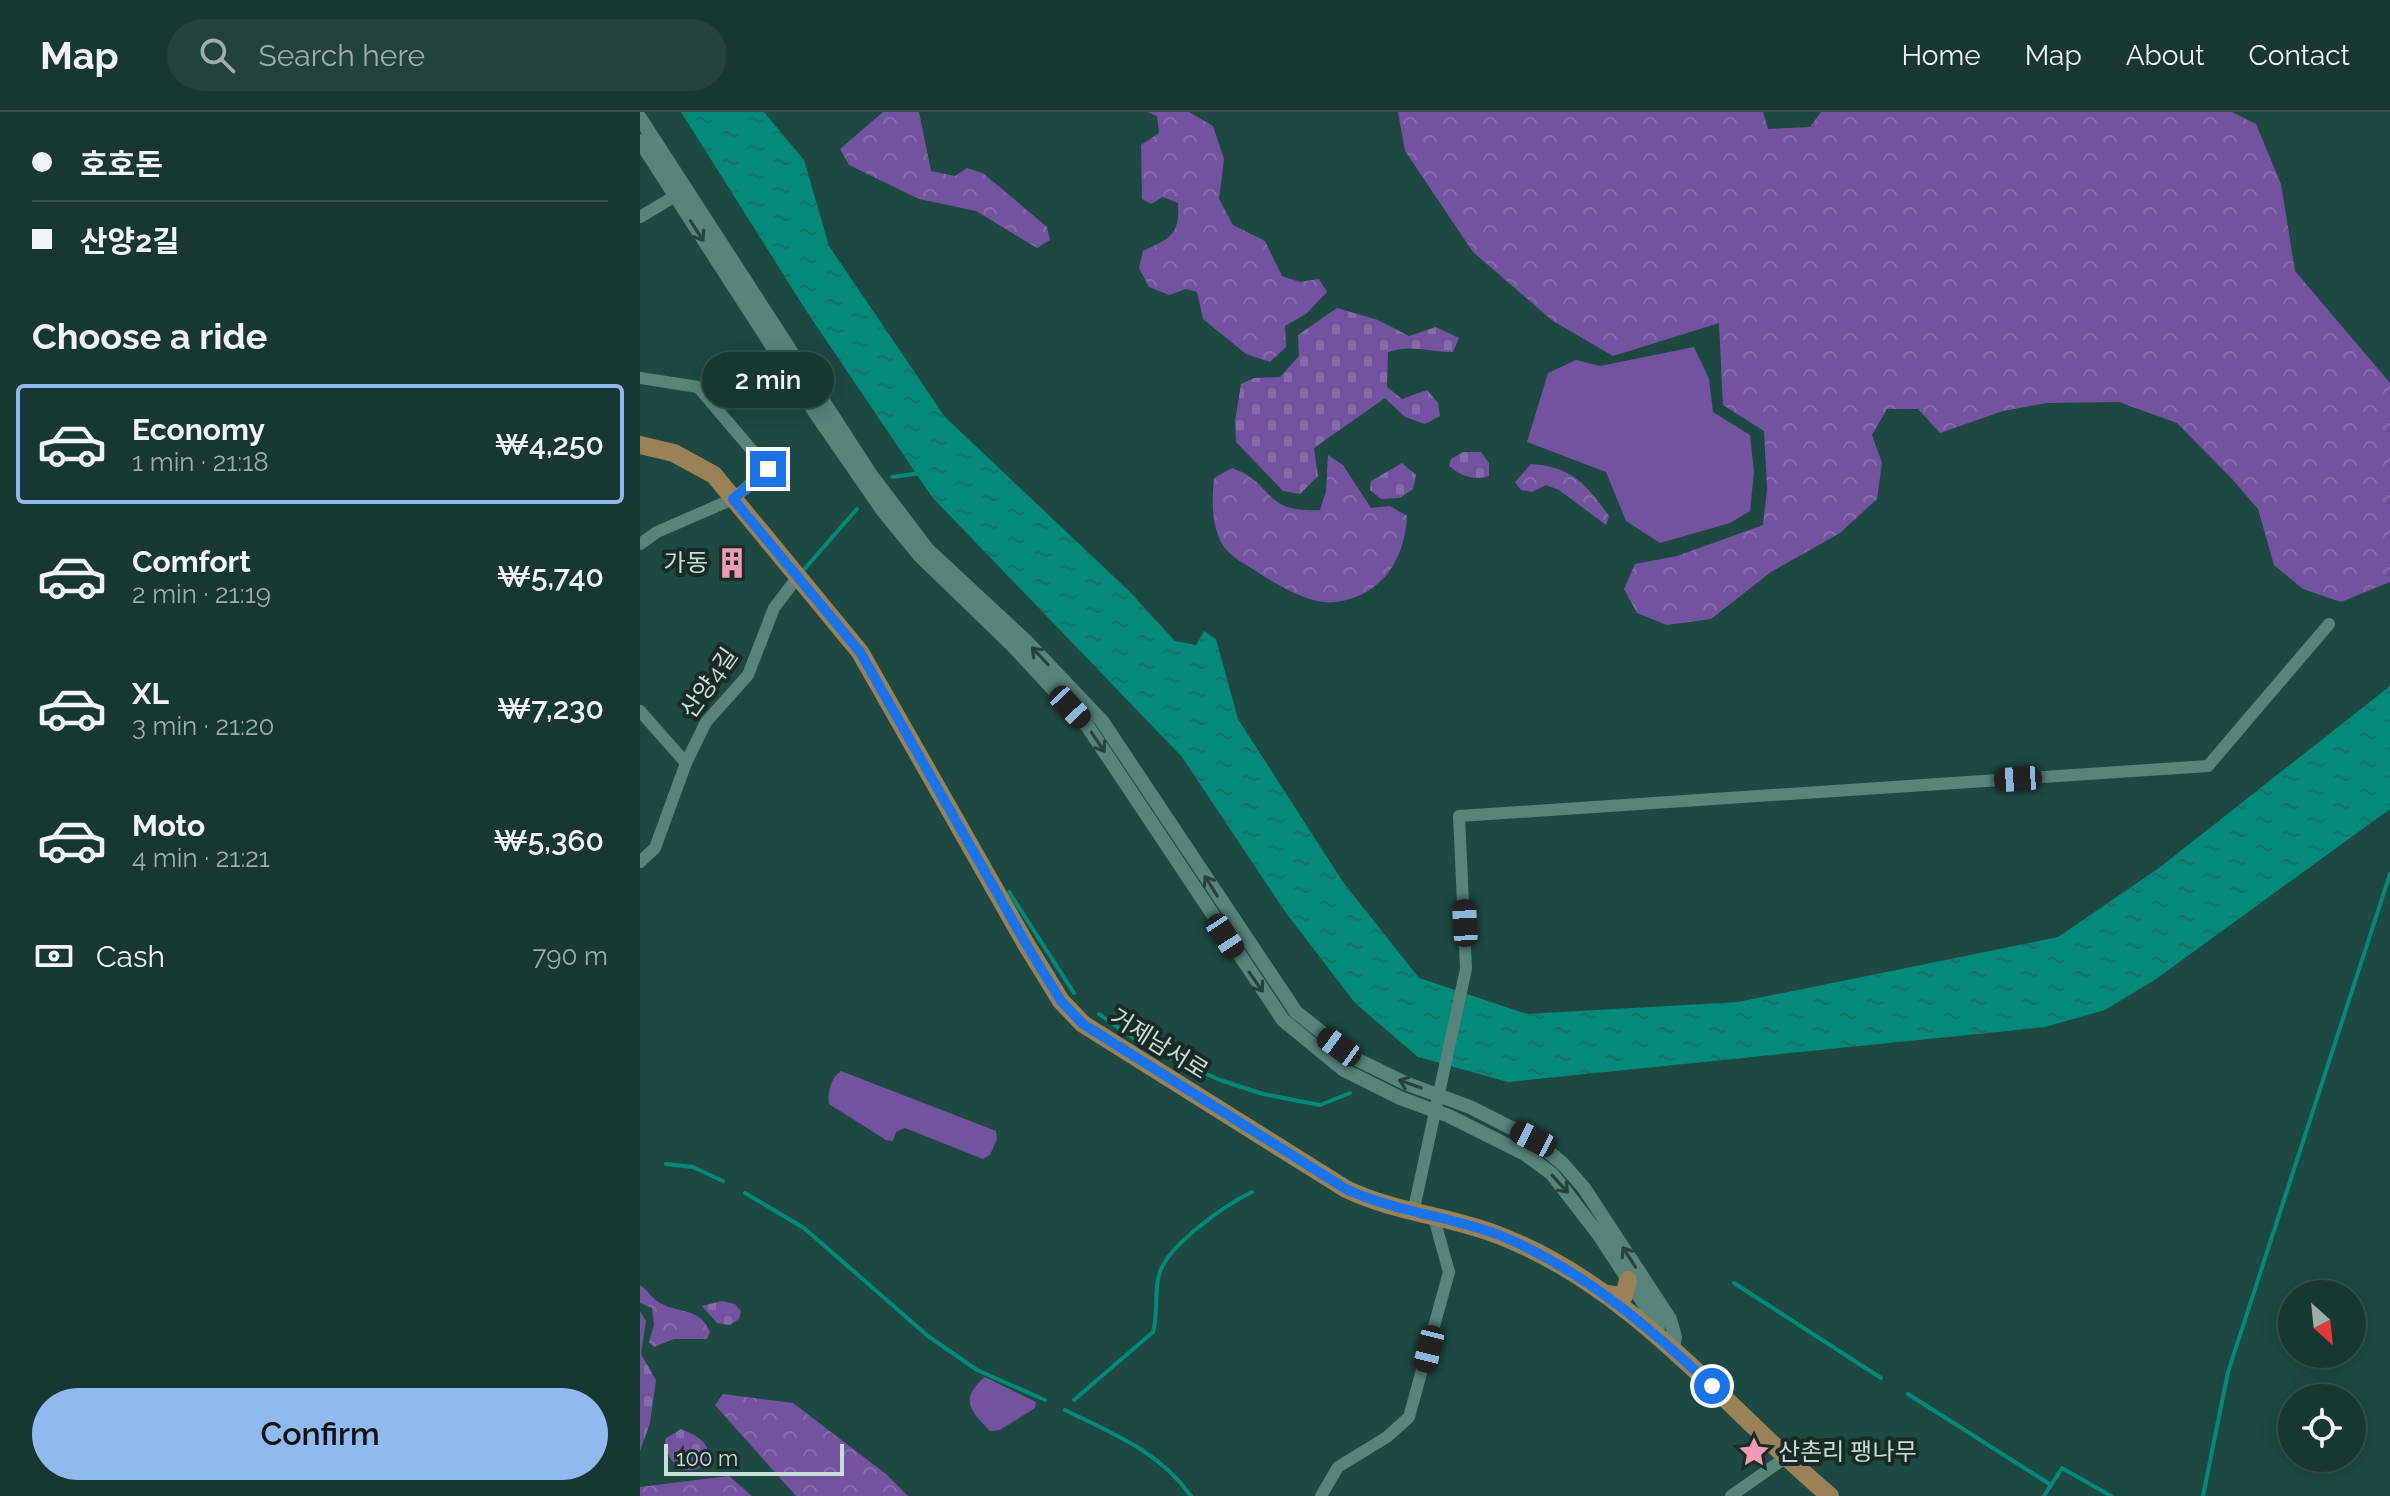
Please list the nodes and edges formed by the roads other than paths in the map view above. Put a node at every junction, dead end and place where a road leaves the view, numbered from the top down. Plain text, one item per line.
1 (640, 118) edge
2 (640, 141) edge
3 (681, 192) junction
4 (640, 217) edge
5 (640, 378) edge
6 (640, 445) edge
7 (733, 499) junction
8 (640, 544) edge
9 (799, 575) junction
10 (2329, 624) dead end
11 (640, 711) edge
12 (686, 763) junction
13 (640, 862) edge
14 (1440, 1086) junction
15 (1435, 1111) junction
16 (1413, 1213) junction
17 (1434, 1218) junction
18 (1628, 1280) junction
19 (1607, 1294) junction
20 (1665, 1331) junction
21 (1721, 1393) junction
22 (1785, 1458) junction
23 (1321, 1496) edge
24 (1731, 1496) edge
25 (1830, 1496) edge

1 - 3 street
2 - 3 street
3 - 4 street
14 -> 3 street
3 -> 15 street
5 - 7 street
6 - 7 main road, 거제남서로
7 - 8 street
7 - 9 main road, 거제남서로
9 - 12 street, 산양4길
9 - 16 main road, 거제남서로
10 - 14 street
11 - 12 street
12 - 13 street, 산양4길
14 - 15 street
20 -> 14 street
15 - 16 street
15 -> 18 street
16 - 17 main road, 거제남서로
17 - 19 main road, 거제남서로
17 - 23 street
18 - 19 main road
18 - 20 street
19 - 20 main road, 거제남서로
20 - 21 street
20 - 21 main road, 거제남서로
21 - 22 main road, 거제남서로
22 - 24 street
22 - 25 main road, 거제남서로

